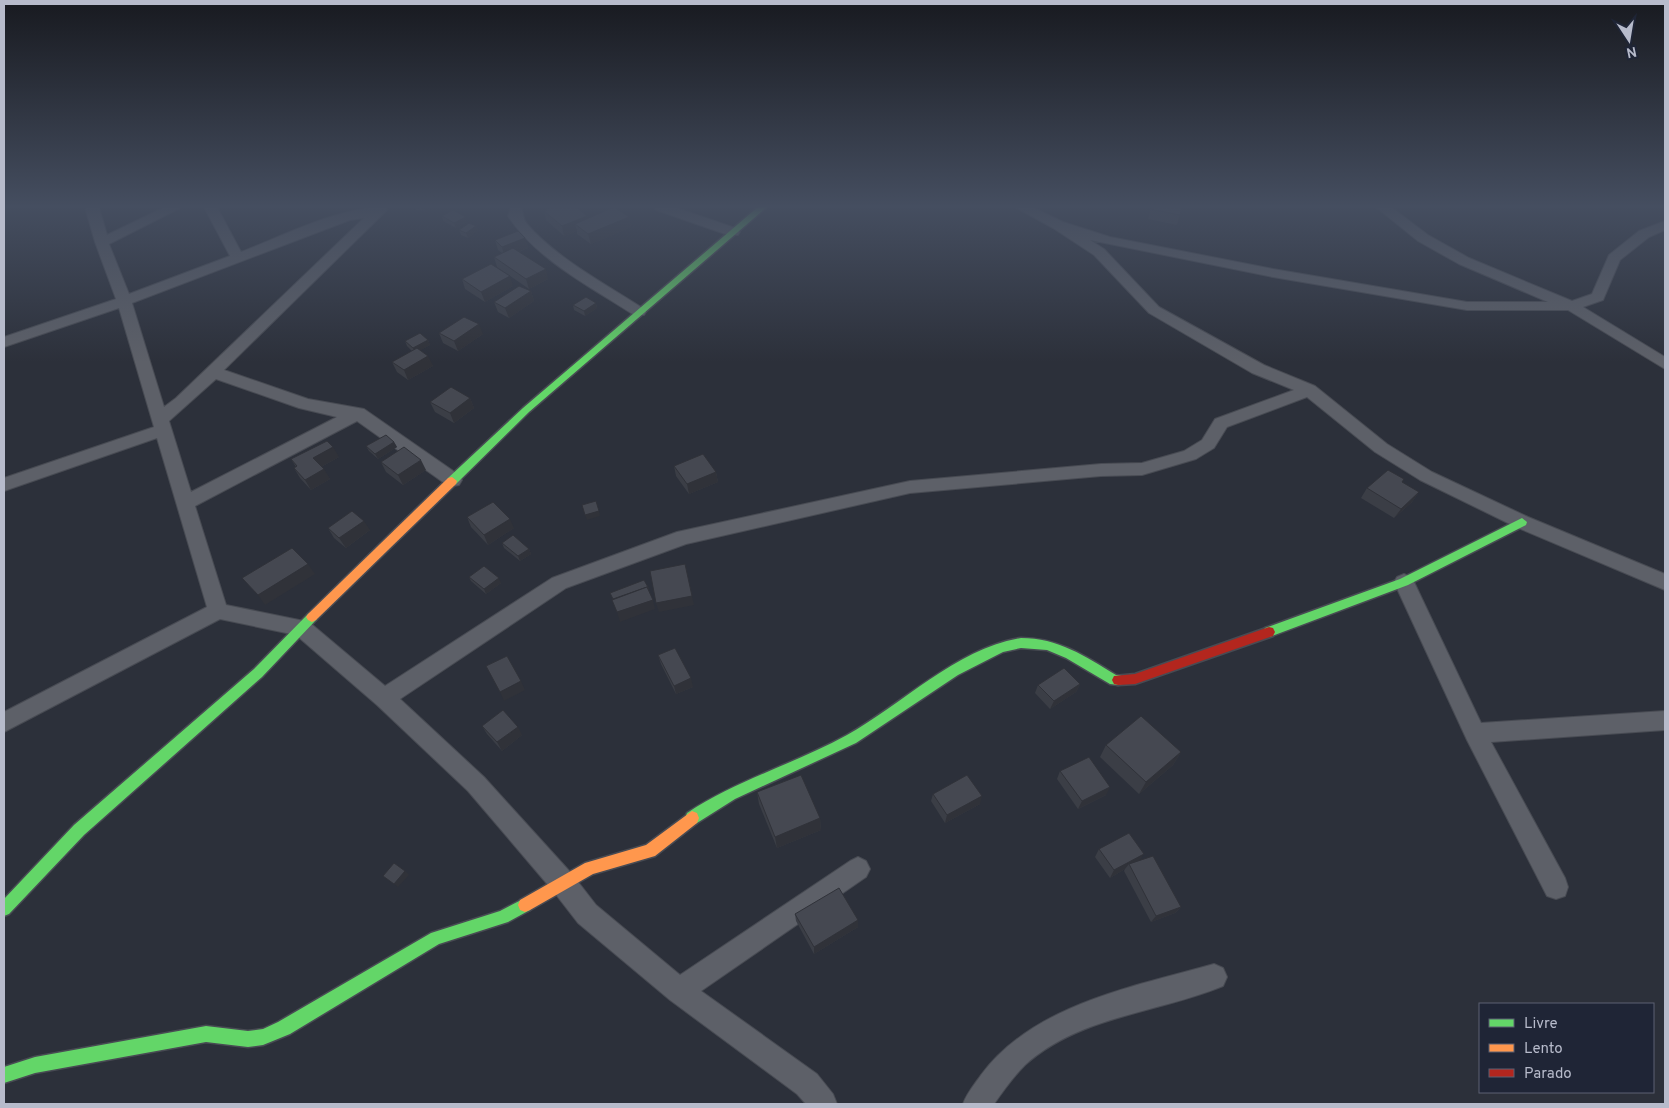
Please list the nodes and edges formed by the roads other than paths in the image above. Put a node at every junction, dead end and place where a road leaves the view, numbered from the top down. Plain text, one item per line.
1 (108, 259) edge
2 (236, 259) edge
3 (330, 259) edge
4 (561, 259) edge
5 (703, 259) edge
6 (1105, 259) edge
7 (1197, 259) edge
8 (1460, 259) edge
9 (1614, 259) edge
10 (124, 301) junction
11 (1571, 306) junction
12 (640, 312) junction
13 (4, 342) edge
14 (1665, 364) edge
15 (213, 372) junction
16 (1309, 390) junction
17 (358, 413) junction
18 (162, 424) junction
19 (453, 480) junction
20 (4, 485) edge
21 (186, 503) junction
22 (1522, 522) junction
23 (1657, 570) edge
24 (1404, 582) junction
25 (1665, 582) edge
26 (218, 611) junction
27 (302, 628) junction
28 (384, 698) junction
29 (1665, 720) edge
30 (4, 723) edge
31 (1475, 733) junction
32 (858, 869) dead end
33 (563, 883) junction
34 (1556, 887) dead end
35 (4, 909) edge
36 (1214, 977) dead end
37 (679, 990) junction
38 (4, 1075) edge
39 (823, 1104) edge
40 (977, 1104) edge

1 - 10 street
2 - 10 street
3 - 15 street
4 - 12 street
5 - 12 street
6 - 16 street
7 - 11 street
8 - 11 street
9 - 11 street
10 - 13 street
10 - 18 street
11 - 14 street
12 - 19 street
15 - 17 street
15 - 18 street
16 - 22 street
16 - 28 street
17 - 19 street
17 - 21 street
18 - 20 street
18 - 21 street
19 - 27 street
21 - 26 street
22 - 23 street
22 - 24 street
23 - 25 street
24 - 31 street
24 - 33 street
26 - 27 street
26 - 30 street
27 - 28 street
27 - 35 street
28 - 33 street
29 - 31 street
31 - 34 street
32 - 37 street
33 - 37 street
33 - 38 street
36 - 40 street
37 - 39 street

